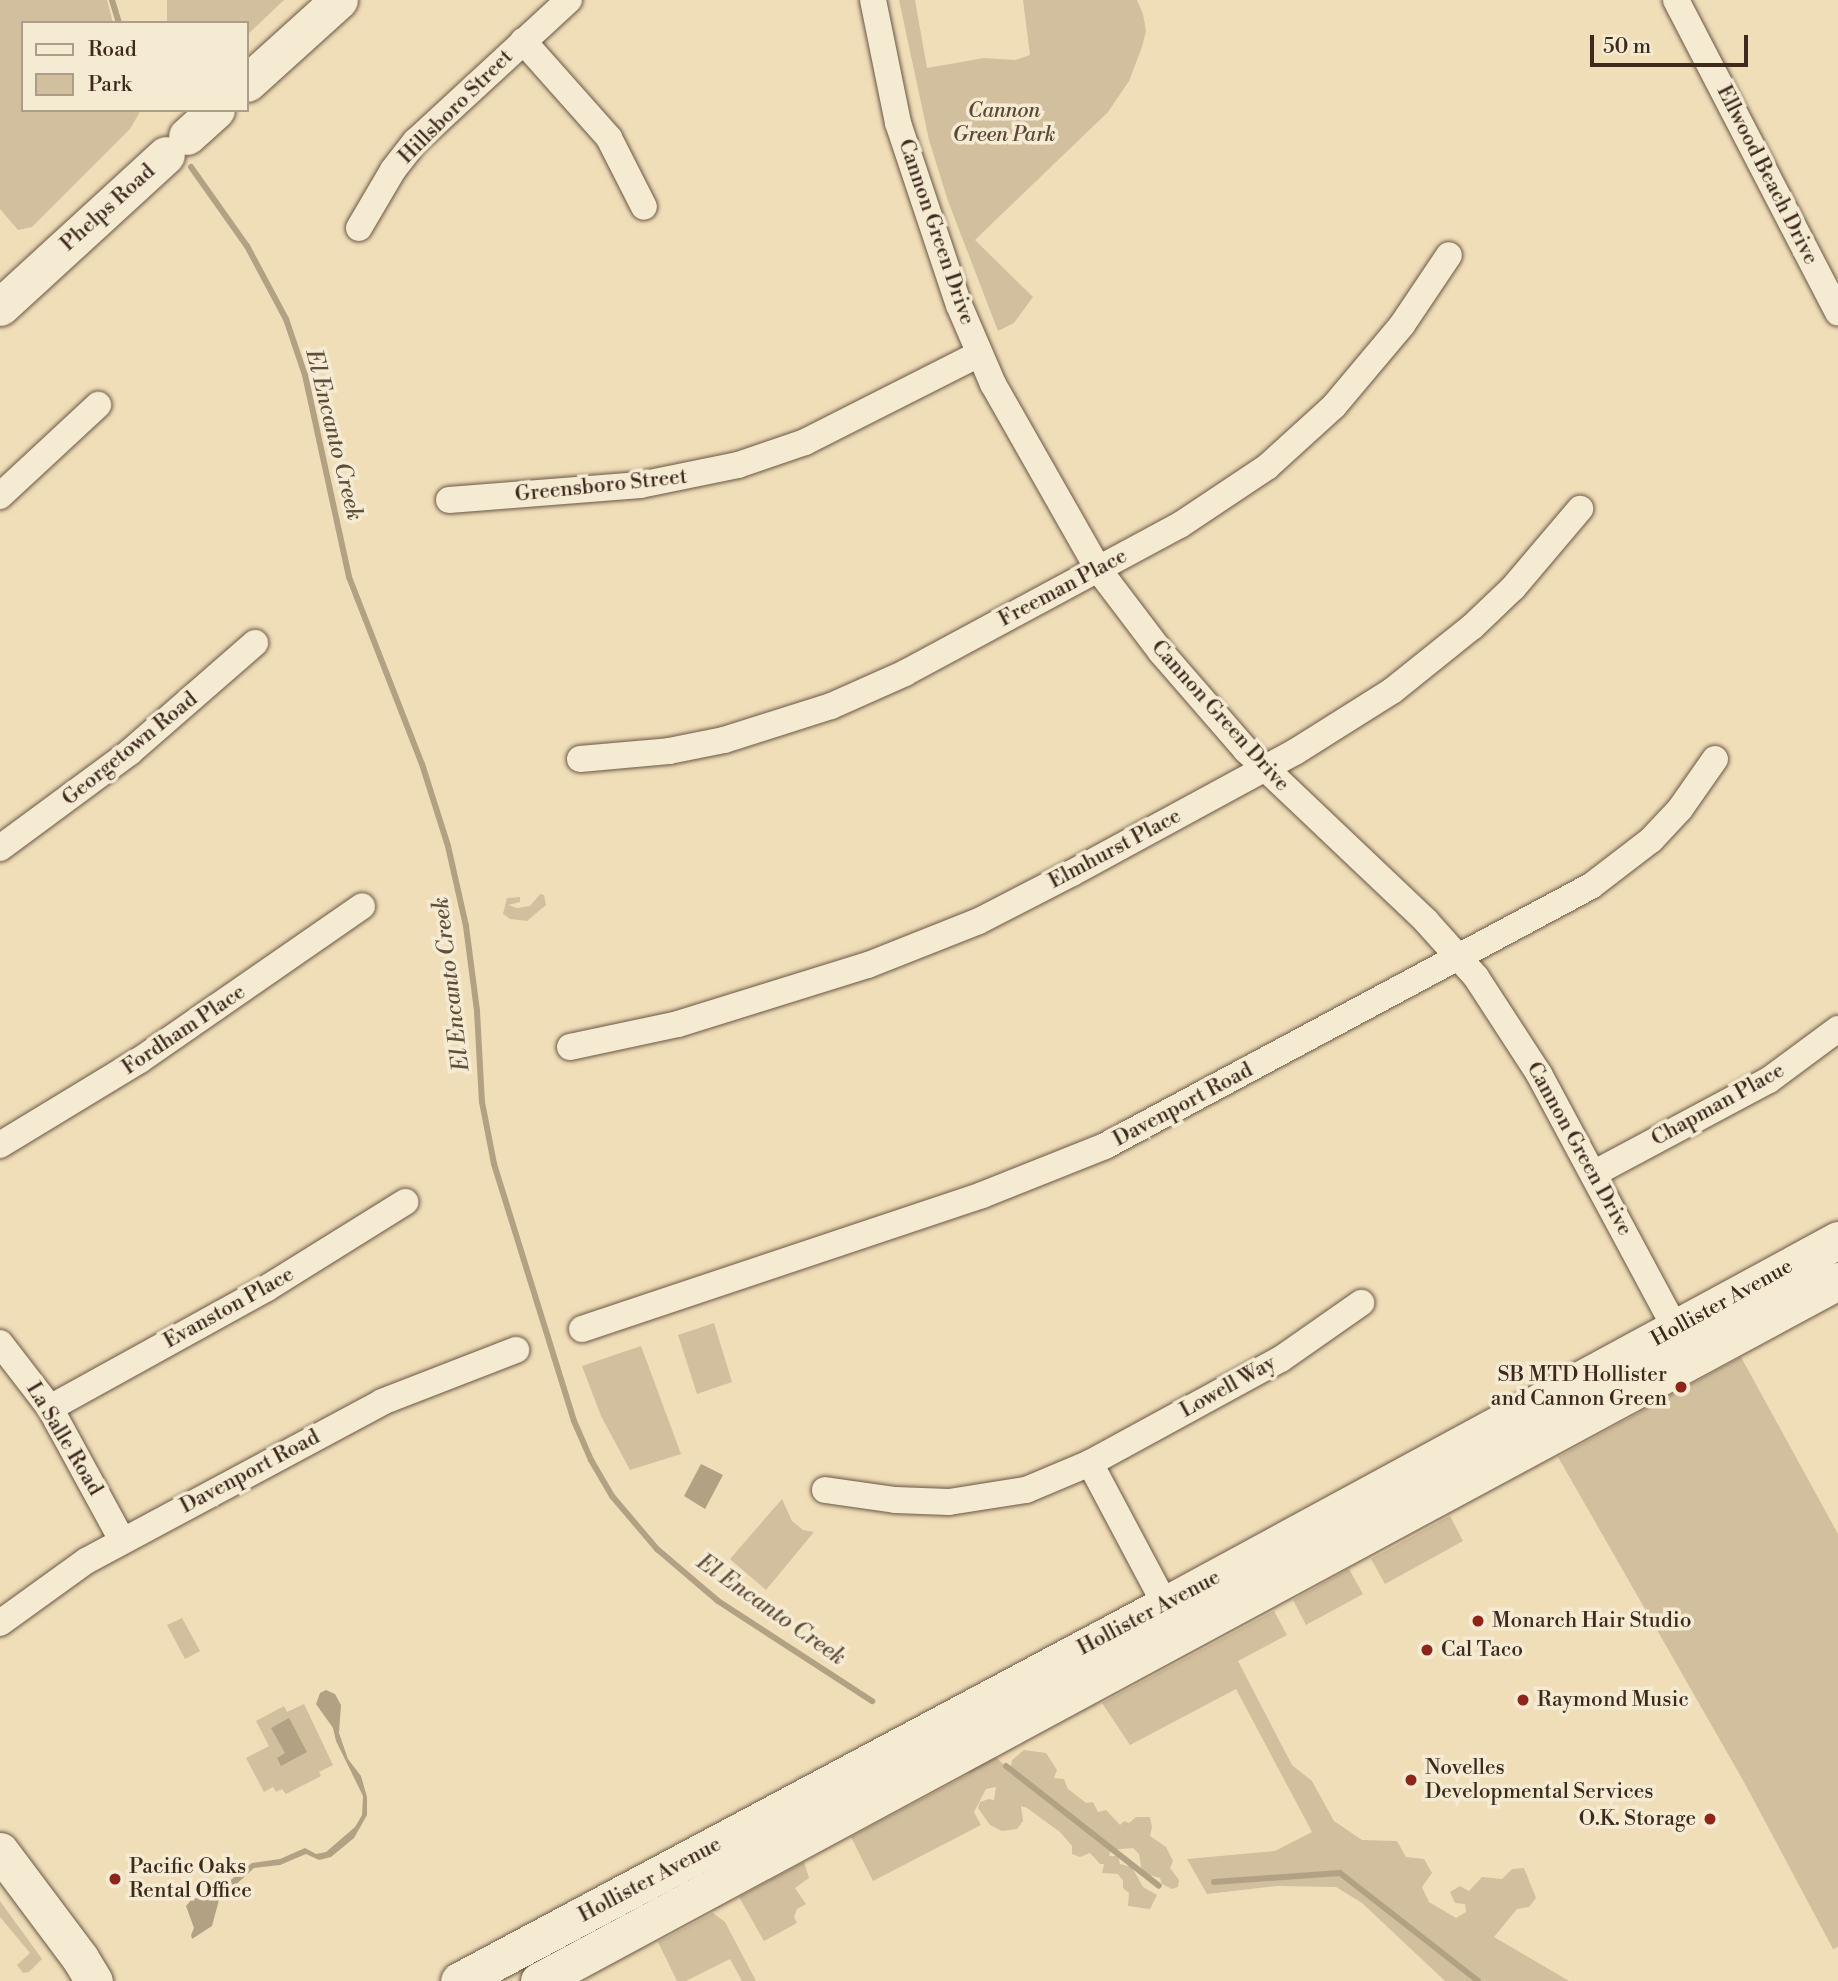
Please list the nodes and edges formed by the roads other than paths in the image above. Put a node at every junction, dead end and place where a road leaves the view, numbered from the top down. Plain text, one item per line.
1 (339, 0) edge
2 (569, 0) edge
3 (873, 0) edge
4 (1676, 0) edge
5 (523, 41) junction
6 (248, 82) edge
7 (214, 112) edge
8 (644, 207) dead end
9 (359, 228) dead end
10 (1449, 255) dead end
11 (0, 307) edge
12 (1838, 312) edge
13 (979, 354) junction
14 (97, 405) dead end
15 (0, 496) edge
16 (449, 500) dead end
17 (1580, 509) dead end
18 (1098, 569) junction
19 (255, 643) dead end
20 (580, 759) dead end
21 (1715, 759) dead end
22 (1265, 768) junction
23 (0, 848) edge
24 (362, 906) dead end
25 (1459, 957) junction
26 (1838, 1029) edge
27 (570, 1047) dead end
28 (0, 1145) edge
29 (1594, 1174) junction
30 (405, 1202) dead end
31 (1838, 1240) edge
32 (1838, 1281) edge
33 (1361, 1303) dead end
34 (582, 1329) dead end
35 (1676, 1329) junction
36 (0, 1343) edge
37 (516, 1350) dead end
38 (1693, 1361) junction
39 (50, 1408) junction
40 (1090, 1462) junction
41 (825, 1490) dead end
42 (122, 1540) junction
43 (1173, 1620) junction
44 (0, 1623) edge
45 (0, 1851) edge
46 (94, 1981) edge
47 (458, 1981) edge
48 (539, 1981) edge

1 - 6 main road
2 - 5 street, Hillsboro Street
3 - 13 street, Cannon Green Drive
4 - 12 street, Ellwood Beach Drive
5 - 8 street
5 - 9 street, Hillsboro Street
7 - 11 main road, Phelps Road
10 - 18 street, Freeman Place
13 - 16 street, Greensboro Street
13 - 18 street, Cannon Green Drive
14 - 15 street
17 - 22 street, Elmhurst Place
18 - 20 street, Freeman Place
18 - 22 street, Cannon Green Drive
19 - 23 street, Georgetown Road
21 - 25 street, Davenport Road
22 - 25 street, Cannon Green Drive
22 - 27 street, Elmhurst Place
24 - 28 street, Fordham Place
25 - 29 street, Cannon Green Drive
25 - 34 street, Davenport Road
26 - 29 street, Chapman Place
29 - 35 street, Cannon Green Drive
30 - 39 street, Evanston Place
31 - 35 main road, Hollister Avenue
32 - 38 main road, Hollister Avenue
33 - 40 street, Lowell Way
35 - 38 street, Cannon Green Drive
35 - 43 main road, Hollister Avenue
36 - 39 street, La Salle Road
37 - 42 street, Davenport Road
38 - 43 main road, Hollister Avenue
39 - 42 street, La Salle Road
40 - 41 street, Lowell Way
40 - 43 street
42 - 44 street, Davenport Road
43 - 47 main road, Hollister Avenue
43 - 48 main road, Hollister Avenue
45 - 46 main road

